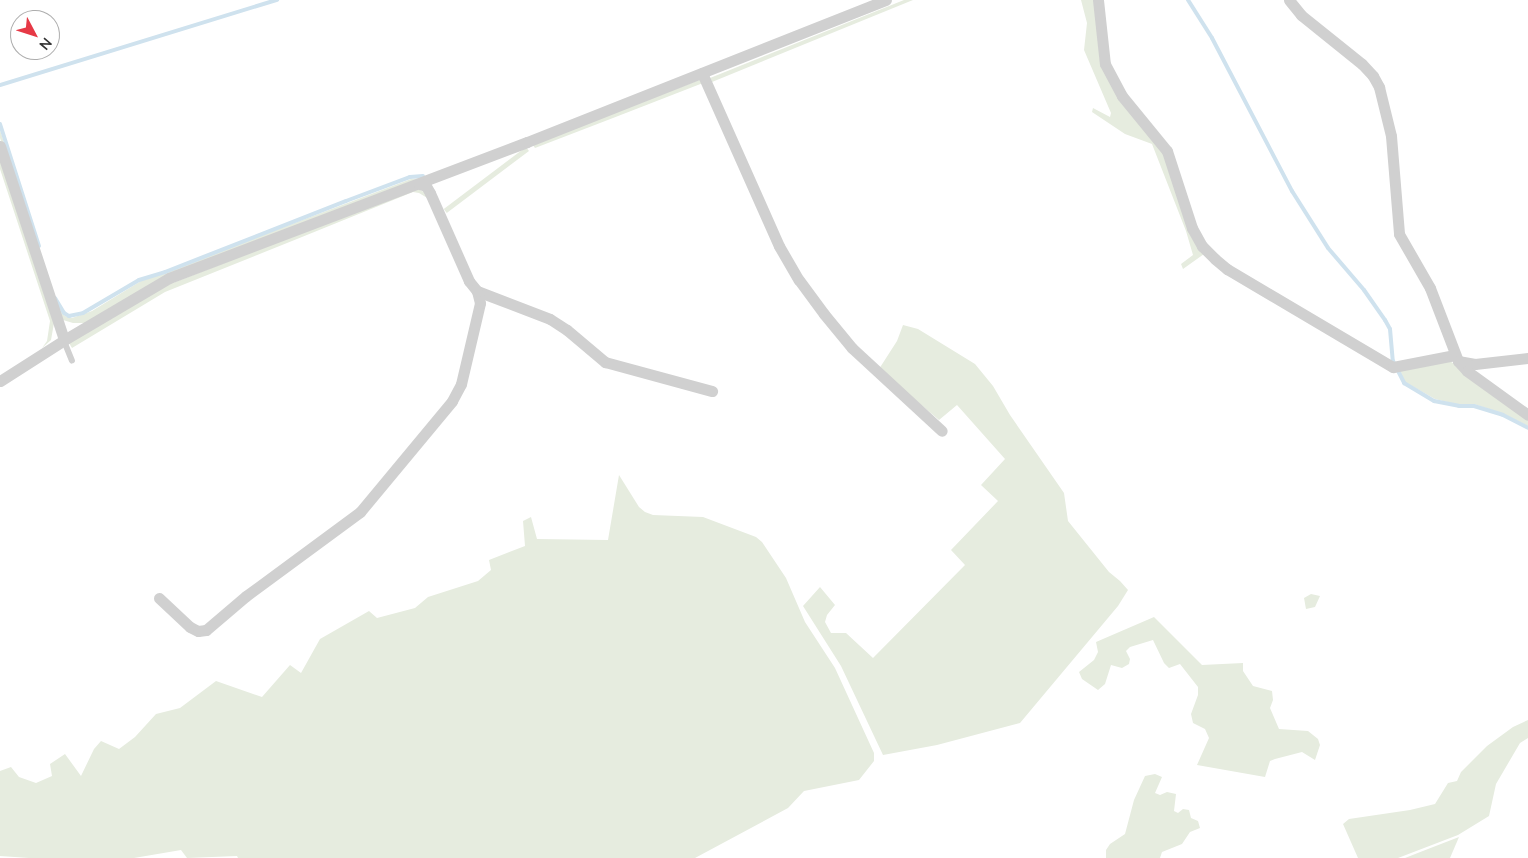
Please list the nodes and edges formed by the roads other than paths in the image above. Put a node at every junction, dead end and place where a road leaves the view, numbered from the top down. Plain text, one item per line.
1 (886, 0) edge
2 (1098, 0) edge
3 (1289, 0) edge
4 (702, 73) junction
5 (0, 146) edge
6 (419, 184) junction
7 (477, 291) junction
8 (64, 340) junction
9 (1456, 358) junction
10 (1528, 358) edge
11 (72, 360) dead end
12 (0, 381) edge
13 (712, 391) dead end
14 (1528, 415) edge
15 (942, 431) dead end
16 (159, 598) dead end

1 - 4 street
2 - 9 street
3 - 9 street
4 - 6 street
4 - 15 street
5 - 8 street
6 - 7 street
6 - 8 street
7 - 13 street
7 - 16 street
8 - 11 lane
8 - 12 street
9 - 10 street
9 - 14 street

